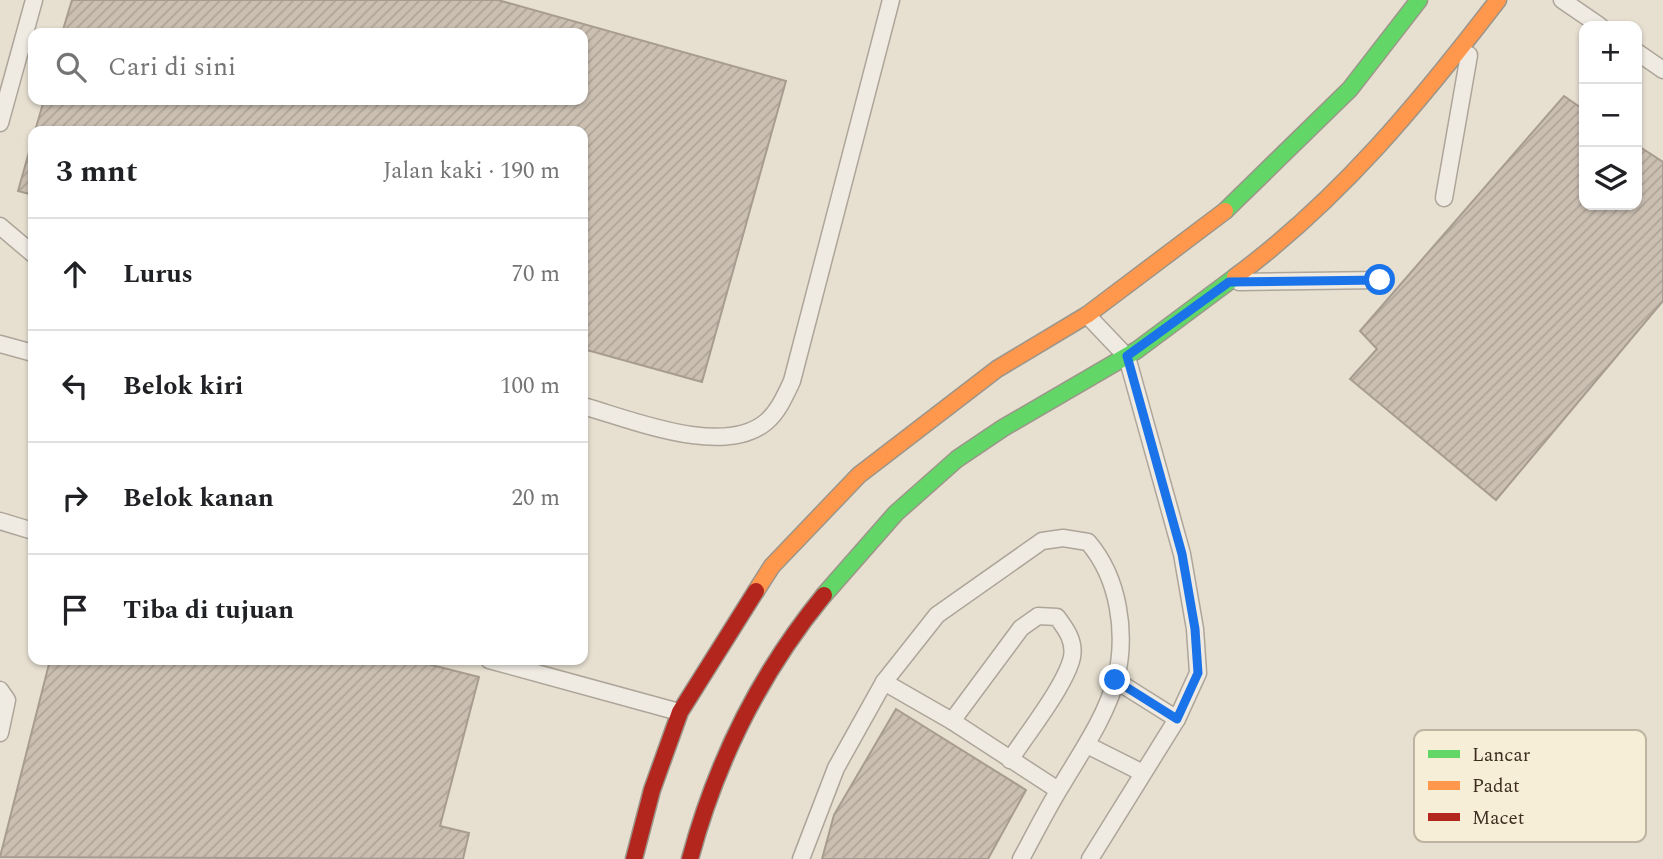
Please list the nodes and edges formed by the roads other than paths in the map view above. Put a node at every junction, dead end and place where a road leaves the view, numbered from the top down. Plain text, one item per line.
1 (34, 0) edge
2 (891, 0) edge
3 (1419, 0) edge
4 (1498, 0) edge
5 (1562, 0) edge
6 (1593, 21) edge
7 (1474, 32) junction
8 (1642, 55) edge
9 (1663, 70) edge
10 (0, 123) edge
11 (1444, 198) dead end
12 (0, 226) edge
13 (28, 250) edge
14 (1380, 280) dead end
15 (1229, 282) junction
16 (1087, 315) junction
17 (0, 344) edge
18 (28, 352) edge
19 (1127, 356) junction
20 (588, 407) edge
21 (0, 522) edge
22 (28, 530) edge
23 (511, 665) edge
24 (1115, 680) junction
25 (884, 682) junction
26 (0, 690) edge
27 (680, 712) junction
28 (1177, 719) junction
29 (952, 721) junction
30 (0, 733) edge
31 (1087, 745) junction
32 (1010, 760) junction
33 (1141, 772) junction
34 (1058, 790) junction
35 (634, 859) edge
36 (690, 859) edge
37 (801, 859) edge
38 (1021, 859) edge
39 (1090, 859) edge

1 - 10 lane
2 - 20 lane
3 - 16 street
4 - 7 street
5 - 6 lane
7 - 11 lane
7 - 15 street
8 - 9 lane
12 - 13 lane
14 - 15 lane
15 - 19 street
16 - 19 lane
16 - 27 street
17 - 18 lane
19 - 28 lane
19 - 36 street
21 - 22 lane
23 - 27 lane
24 - 25 lane
24 - 28 lane
24 - 31 lane
25 - 29 lane
25 - 37 lane
26 - 30 lane
27 - 35 street
28 - 33 lane
29 - 32 lane
29 - 32 lane
31 - 33 lane
31 - 34 lane
32 - 34 lane
33 - 39 lane
34 - 38 lane

